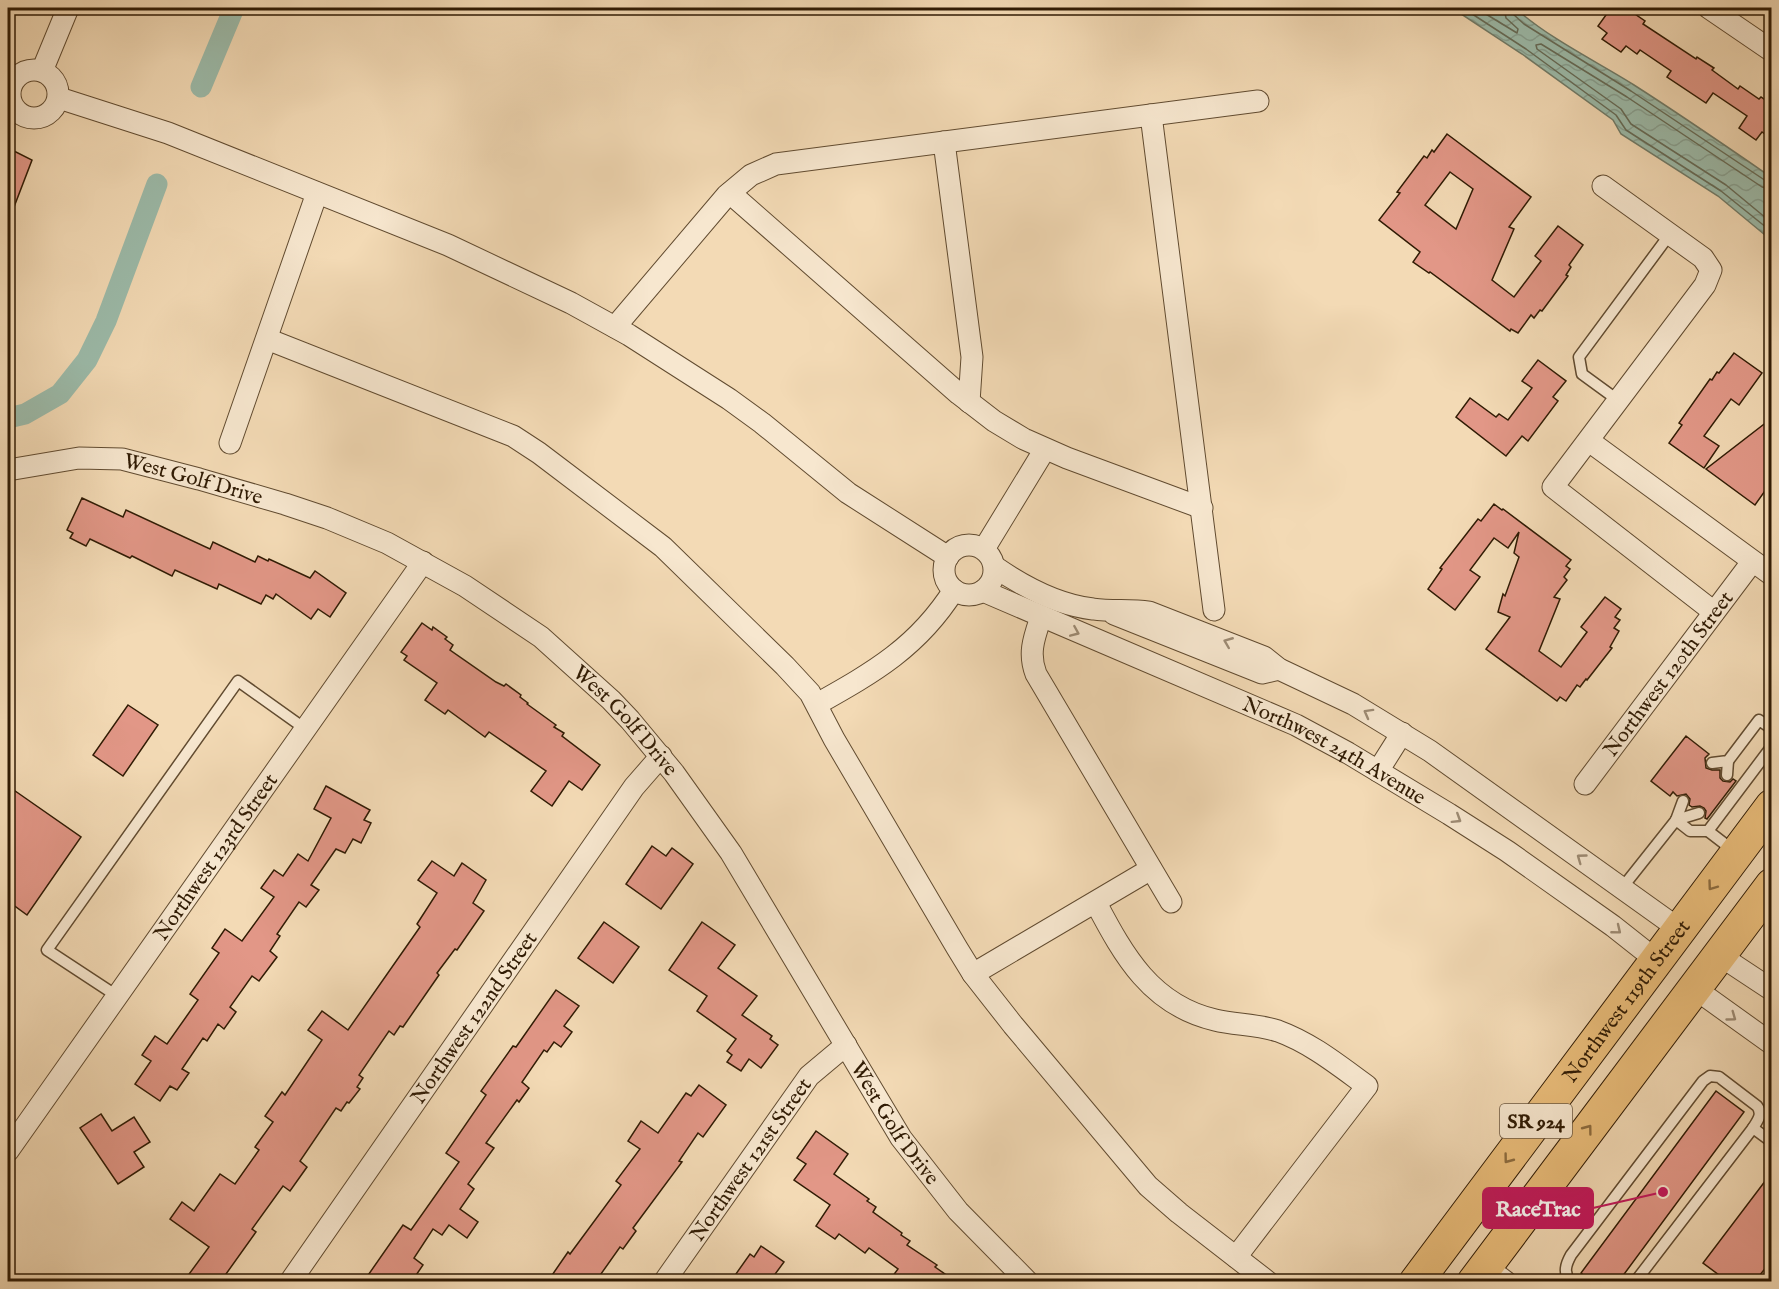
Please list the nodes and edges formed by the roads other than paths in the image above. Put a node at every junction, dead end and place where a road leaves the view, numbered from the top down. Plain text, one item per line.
1 (68, 8) edge
2 (1709, 8) edge
3 (1772, 51) edge
4 (42, 71) junction
5 (12, 74) edge
6 (58, 98) junction
7 (1258, 101) dead end
8 (1150, 116) junction
9 (944, 142) junction
10 (1603, 186) dead end
11 (317, 193) junction
12 (730, 193) junction
13 (1670, 234) junction
14 (615, 327) junction
15 (267, 339) junction
16 (1619, 401) junction
17 (969, 402) junction
18 (1589, 441) junction
19 (230, 443) dead end
20 (1045, 449) junction
21 (8, 470) edge
22 (1202, 508) junction
23 (948, 557) junction
24 (989, 558) junction
25 (423, 562) junction
26 (1752, 562) junction
27 (1772, 575) edge
28 (1772, 584) edge
29 (954, 590) junction
30 (983, 591) junction
31 (1214, 610) dead end
32 (1108, 611) junction
33 (1714, 612) junction
34 (1041, 617) junction
35 (1152, 630) junction
36 (1139, 659) junction
37 (1279, 669) junction
38 (817, 704) junction
39 (304, 728) junction
40 (1772, 729) edge
41 (1402, 733) junction
42 (1772, 746) edge
43 (661, 756) junction
44 (1728, 761) junction
45 (1712, 763) dead end
46 (1378, 771) junction
47 (1727, 775) dead end
48 (1584, 784) dead end
49 (1683, 801) dead end
50 (1772, 806) edge
51 (1699, 813) dead end
52 (1676, 820) junction
53 (1708, 831) junction
54 (1737, 852) junction
55 (1151, 869) junction
56 (1772, 885) edge
57 (1622, 888) junction
58 (1171, 902) dead end
59 (1096, 903) junction
60 (1679, 929) junction
61 (1719, 955) junction
62 (1656, 960) junction
63 (973, 974) junction
64 (1694, 988) junction
65 (1772, 990) edge
66 (117, 996) junction
67 (1772, 1044) edge
68 (846, 1045) junction
69 (1753, 1128) junction
70 (1772, 1142) edge
71 (8, 1151) edge
72 (1236, 1257) junction
73 (1488, 1276) edge
74 (290, 1281) edge
75 (664, 1281) edge
76 (1028, 1281) edge
77 (1268, 1281) edge
78 (1416, 1281) edge
79 (1570, 1281) edge
80 (1635, 1281) edge

1 - 4 street
2 - 3 street
4 - 5 street
4 - 6 street
5 - 6 street
6 - 11 street
7 - 8 street
8 - 9 street
8 - 22 street
9 - 12 street
9 - 17 street
10 - 13 street
11 - 14 street
11 - 15 street
12 - 14 street
12 - 17 street
13 - 16 lane
13 - 16 street
14 - 23 street
15 - 19 street
15 - 38 street
16 - 18 street
17 - 20 street
18 - 26 street
18 - 33 street
20 - 22 street
20 - 24 street
21 - 25 street, West Golf Drive
22 - 31 street
23 - 24 street
23 - 29 street
24 - 30 street
24 - 32 street, Northwest 24th Avenue
25 - 39 street, Northwest 123rd Street
25 - 43 street, West Golf Drive
26 - 27 street
26 - 28 street
26 - 33 street, Northwest 120th Street
29 - 30 street
29 - 38 street
30 - 34 street, Northwest 24th Avenue
32 - 35 street, Northwest 24th Avenue
37 -> 32 street, Northwest 24th Avenue
33 - 48 street, Northwest 120th Street
34 -> 36 street, Northwest 24th Avenue
34 - 55 street
35 - 36 street
35 - 37 street, Northwest 24th Avenue
36 - 46 street, Northwest 24th Avenue
41 -> 37 street, Northwest 24th Avenue
38 - 63 street
39 - 66 street, Northwest 123rd Street
39 - 66 lane
40 - 44 lane
41 - 46 street
57 -> 41 street, Northwest 24th Avenue
42 - 53 lane
43 - 68 street, West Golf Drive
43 - 74 street, Northwest 122nd Street
44 - 45 lane
44 - 47 lane
46 -> 62 street, Northwest 24th Avenue
49 - 52 lane
50 - 54 highway, Northwest 119th Street / SR 924
51 - 52 lane
52 - 53 lane
52 - 57 lane
53 - 54 lane
54 -> 60 highway, Northwest 119th Street / SR 924
55 - 58 street
55 - 59 street
56 - 61 highway, SR 924
57 - 60 street, Northwest 24th Avenue
59 - 63 street
59 - 72 street
60 - 61 highway
60 - 62 highway, Northwest 119th Street / SR 924
61 - 64 highway, SR 924
61 - 65 street
62 - 64 highway
62 -> 78 highway, Northwest 119th Street / SR 924
63 - 72 street
64 -> 67 street
73 -> 64 highway, SR 924
66 - 71 street, Northwest 123rd Street
68 - 75 street, Northwest 121st Street
68 - 76 street, West Golf Drive
69 - 70 lane
69 - 79 lane
69 - 80 lane
72 - 77 street

